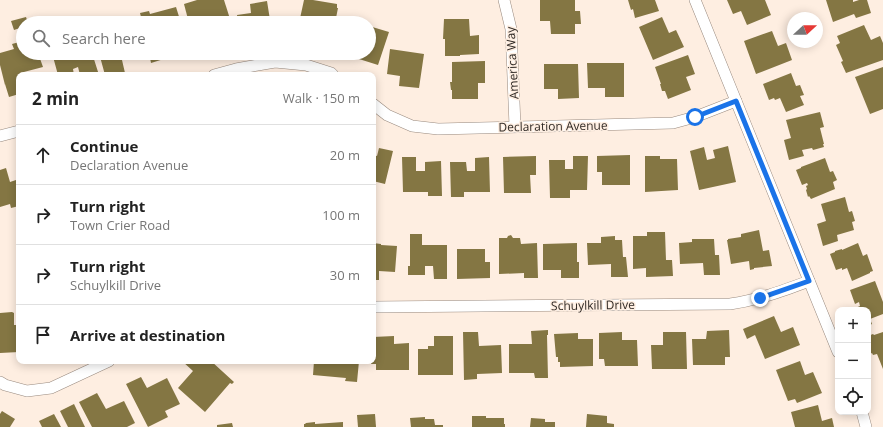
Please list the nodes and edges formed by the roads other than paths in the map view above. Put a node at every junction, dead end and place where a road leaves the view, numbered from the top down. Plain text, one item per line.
1 (504, 0) edge
2 (695, 0) edge
3 (225, 72) edge
4 (325, 72) edge
5 (736, 101) junction
6 (376, 106) edge
7 (515, 126) junction
8 (16, 132) edge
9 (0, 136) edge
10 (809, 281) junction
11 (376, 307) edge
12 (835, 345) edge
13 (103, 364) edge
14 (0, 382) edge
15 (863, 415) edge
16 (866, 427) edge

1 - 7 street, America Way
2 - 5 street
3 - 4 street
5 - 7 street, Declaration Avenue
5 - 10 street
6 - 7 street, Declaration Avenue
8 - 9 street
10 - 11 street, Schuylkill Drive
10 - 12 street
13 - 14 street
15 - 16 street

